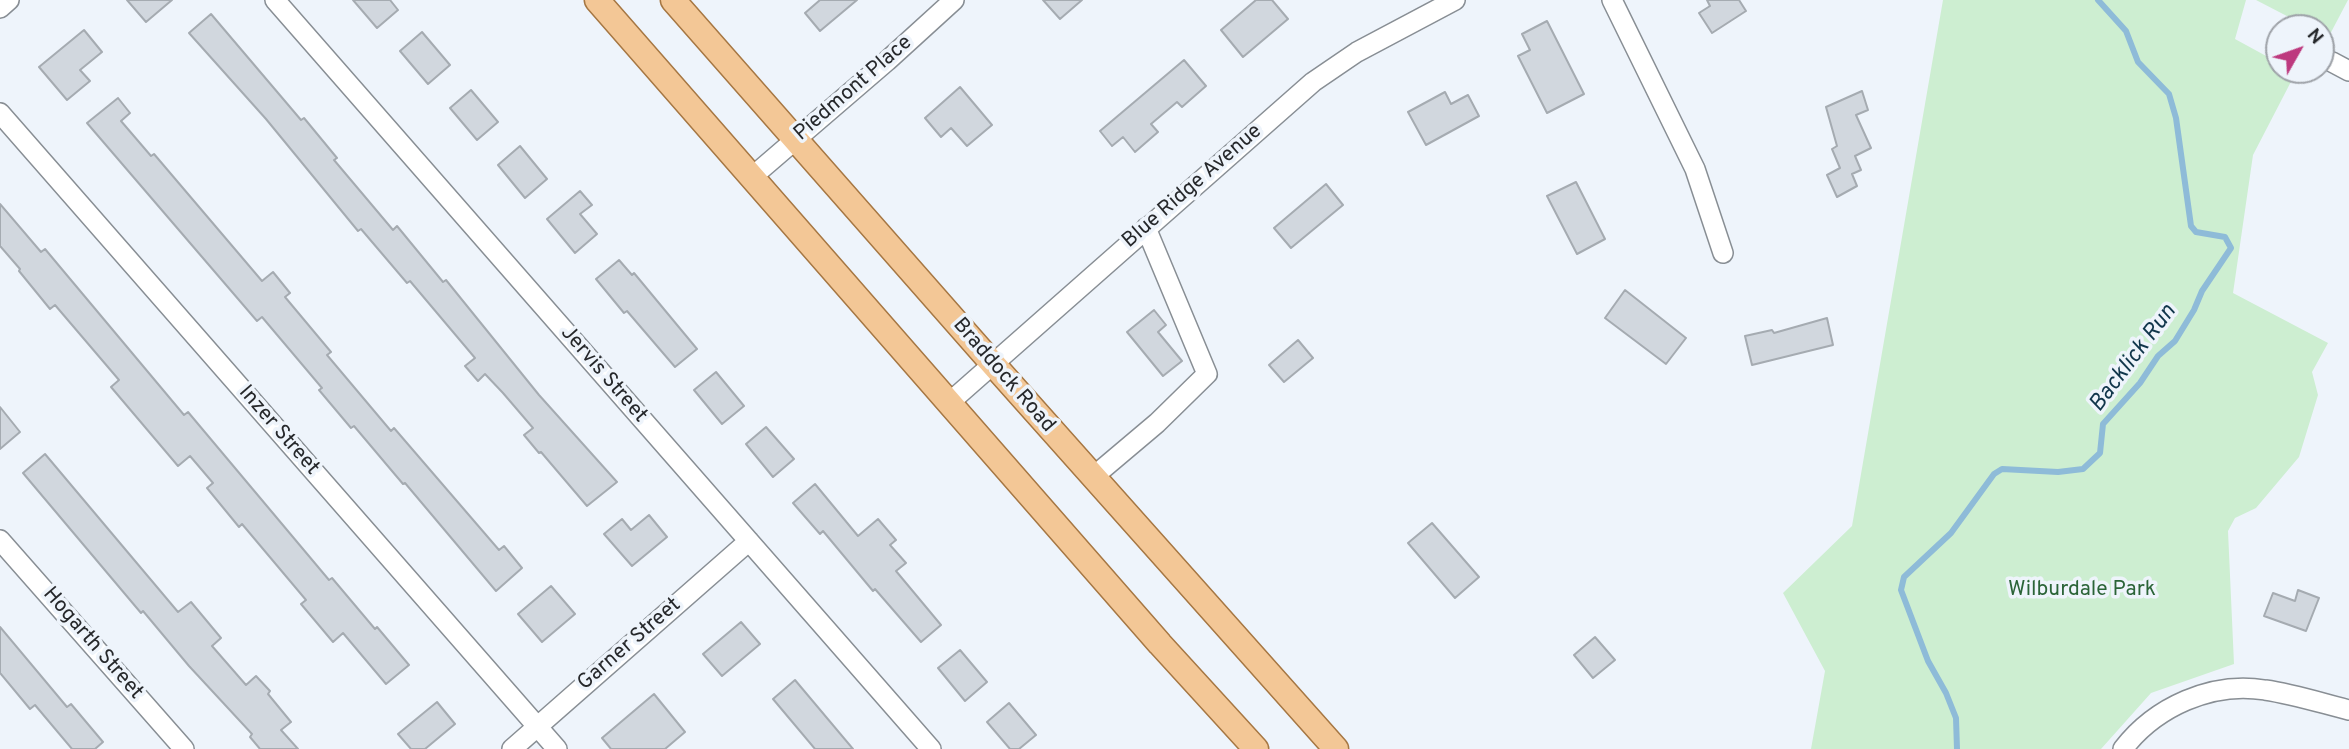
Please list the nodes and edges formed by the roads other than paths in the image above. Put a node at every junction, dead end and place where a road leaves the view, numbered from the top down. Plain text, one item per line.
1 (9, 0) edge
2 (275, 0) edge
3 (597, 0) edge
4 (673, 0) edge
5 (954, 0) edge
6 (1455, 0) edge
7 (1612, 0) edge
8 (0, 8) edge
9 (0, 113) edge
10 (796, 139) junction
11 (752, 177) junction
12 (1146, 228) junction
13 (1723, 253) dead end
14 (993, 364) junction
15 (950, 402) junction
16 (1093, 477) junction
17 (0, 540) edge
18 (749, 541) junction
19 (2349, 710) edge
20 (537, 727) junction
21 (184, 749) edge
22 (512, 749) edge
23 (557, 749) edge
24 (931, 749) edge
25 (1256, 749) edge
26 (1336, 749) edge
27 (2123, 749) edge

1 - 8 street
2 - 18 street, Jervis Street
3 - 11 main road
4 - 10 main road, Braddock Road
5 - 10 street, Piedmont Place
6 - 12 street, Blue Ridge Avenue
7 - 13 street
9 - 20 street, Inzer Street
10 - 11 street, Piedmont Place
10 - 14 main road, Braddock Road
11 - 15 main road
12 - 14 street, Blue Ridge Avenue
12 - 16 street
14 - 15 street, Blue Ridge Avenue
14 - 16 main road, Braddock Road
15 - 25 main road
16 - 26 main road, Braddock Road
17 - 21 street, Hogarth Street
18 - 20 street, Garner Street
18 - 24 street, Jervis Street
19 - 27 street
20 - 22 street, Garner Street
20 - 23 street, Inzer Street

